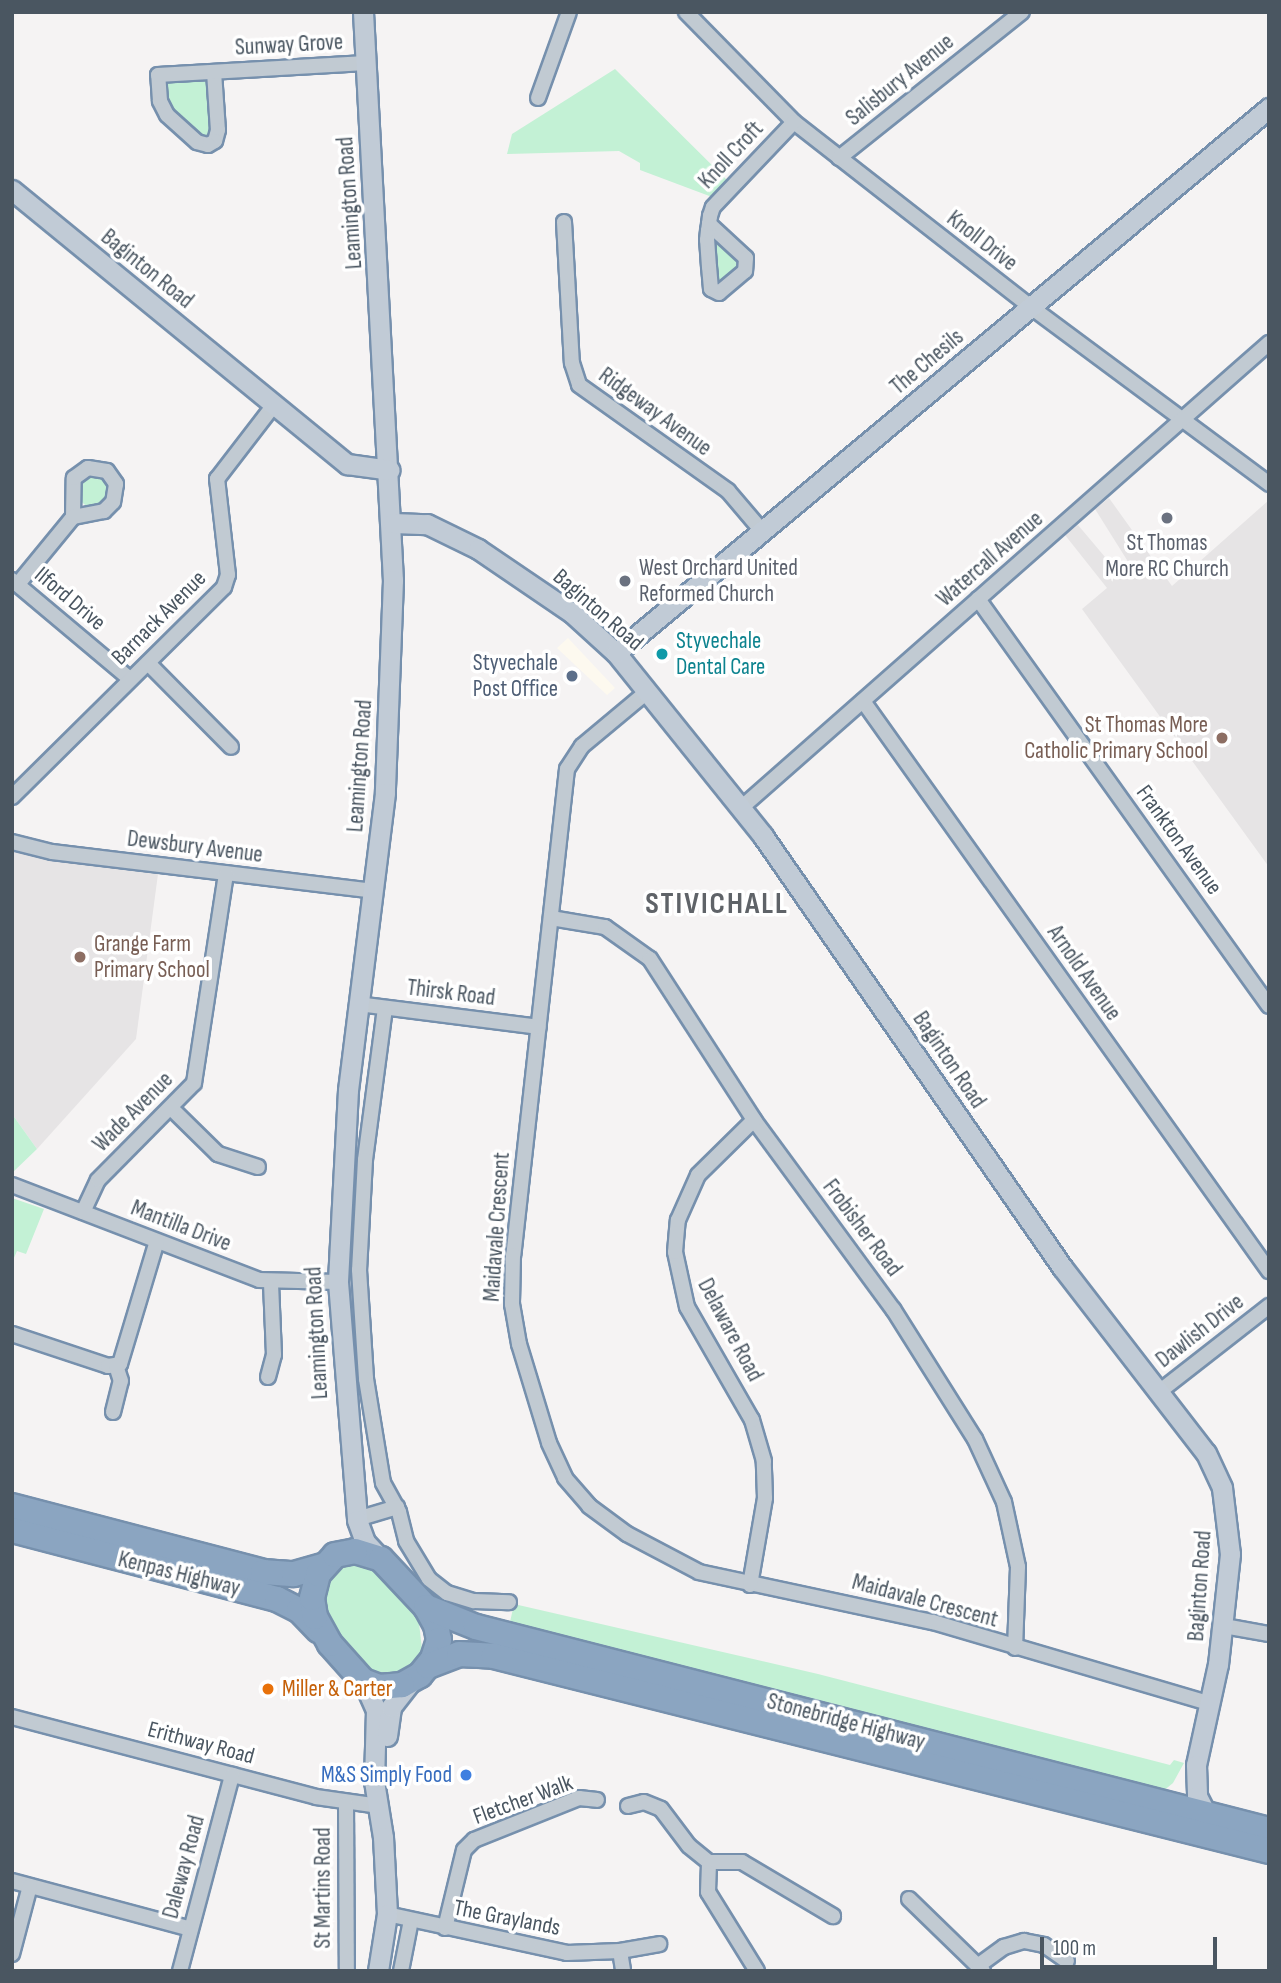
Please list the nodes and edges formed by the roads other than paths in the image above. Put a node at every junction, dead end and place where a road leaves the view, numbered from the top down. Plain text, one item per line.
1 (363, 12) edge
2 (569, 12) edge
3 (1022, 12) edge
4 (687, 13) edge
5 (366, 63) junction
6 (214, 72) junction
7 (538, 98) dead end
8 (1269, 108) edge
9 (794, 122) junction
10 (839, 158) junction
11 (12, 190) edge
12 (564, 222) dead end
13 (709, 224) dead end
14 (1031, 307) junction
15 (1269, 343) edge
16 (274, 405) junction
17 (1182, 419) junction
18 (390, 470) junction
19 (1269, 484) edge
20 (73, 517) dead end
21 (393, 523) junction
22 (762, 531) junction
23 (15, 582) edge
24 (978, 599) junction
25 (616, 653) junction
26 (148, 663) junction
27 (130, 679) junction
28 (648, 691) junction
29 (863, 701) junction
30 (231, 747) dead end
31 (12, 797) edge
32 (741, 808) junction
33 (12, 842) edge
34 (226, 873) junction
35 (374, 891) junction
36 (551, 918) junction
37 (358, 1004) junction
38 (1269, 1006) edge
39 (385, 1008) junction
40 (539, 1027) junction
41 (171, 1108) junction
42 (754, 1120) junction
43 (258, 1167) dead end
44 (12, 1185) edge
45 (83, 1212) junction
46 (157, 1241) junction
47 (1269, 1271) edge
48 (338, 1282) junction
49 (271, 1283) junction
50 (1269, 1306) edge
51 (12, 1334) edge
52 (116, 1366) junction
53 (268, 1377) dead end
54 (1159, 1392) junction
55 (113, 1412) dead end
56 (12, 1506) edge
57 (397, 1507) junction
58 (357, 1519) junction
59 (12, 1530) edge
60 (381, 1559) junction
61 (330, 1560) junction
62 (750, 1585) junction
63 (509, 1602) dead end
64 (426, 1607) junction
65 (1224, 1626) junction
66 (1269, 1634) edge
67 (330, 1644) junction
68 (1015, 1648) junction
69 (419, 1674) junction
70 (363, 1681) junction
71 (1211, 1704) junction
72 (12, 1717) edge
73 (1196, 1765) junction
74 (233, 1775) junction
75 (597, 1800) dead end
76 (1161, 1803) junction
77 (346, 1804) junction
78 (379, 1806) junction
79 (628, 1806) dead end
80 (1206, 1814) junction
81 (1269, 1829) edge
82 (1269, 1851) edge
83 (709, 1862) junction
84 (12, 1881) edge
85 (30, 1886) junction
86 (909, 1899) dead end
87 (387, 1914) junction
88 (833, 1916) dead end
89 (411, 1920) junction
90 (445, 1928) junction
91 (191, 1929) junction
92 (659, 1944) dead end
93 (620, 1951) junction
94 (12, 1954) edge
95 (1067, 1961) dead end
96 (981, 1968) edge
97 (180, 1971) edge
98 (346, 1971) edge
99 (378, 1971) edge
100 (401, 1971) edge
101 (623, 1971) edge
102 (757, 1971) edge

1 - 5 street, Leamington Road
2 - 7 street
3 - 10 street, Salisbury Avenue
4 - 9 street, Knoll Drive
5 - 6 street, Sunway Grove
5 - 18 street, Leamington Road
6 - 6 street, Sunway Grove
8 - 14 street, The Chesils
9 - 10 street, Knoll Drive
9 - 13 street, Knoll Croft
10 - 14 street, Knoll Drive
11 - 16 street, Baginton Road
12 - 22 street, Ridgeway Avenue
14 - 17 street, Knoll Drive
14 - 22 street, The Chesils
15 - 17 street, Watercall Avenue
16 - 18 street, Baginton Road
16 - 26 street, Barnack Avenue
17 - 19 street, Knoll Drive
17 - 24 street, Watercall Avenue
18 - 21 street, Leamington Road
20 - 23 street
21 - 25 street, Baginton Road
21 - 35 street, Leamington Road
22 - 25 street, The Chesils
23 - 27 street, Ilford Drive
24 - 29 street, Watercall Avenue
24 - 38 street, Frankton Avenue
25 - 28 street, Baginton Road
26 - 27 street, Barnack Avenue
26 - 30 street
27 - 31 street, Barnack Avenue
28 - 32 street, Baginton Road
28 - 36 street, Maidavale Crescent
29 - 32 street, Watercall Avenue
29 - 47 street, Arnold Avenue
32 - 54 street, Baginton Road
33 - 34 street, Dewsbury Avenue
34 - 35 street, Dewsbury Avenue
34 - 41 street, Wade Avenue
35 - 37 street, Leamington Road
36 - 40 street, Maidavale Crescent
36 - 42 street, Frobisher Road
37 - 39 street, Thirsk Road
37 - 48 street, Leamington Road
39 - 40 street, Thirsk Road
39 - 57 street, Leamington Road
40 - 62 street, Maidavale Crescent
41 - 43 street
41 - 45 street, Wade Avenue
42 - 62 street, Delaware Road
42 - 68 street, Frobisher Road
44 - 45 street, Mantilla Drive
45 - 46 street, Mantilla Drive
46 - 49 street, Mantilla Drive
46 - 52 street
48 - 49 street, Mantilla Drive
48 - 58 street, Leamington Road
49 - 53 street
50 - 54 street, Dawlish Drive
51 - 52 street
52 - 55 street
54 - 65 street, Baginton Road
56 - 61 highway, Kenpas Highway
57 - 58 street
57 - 63 street, Leamington Road
58 - 60 street, Leamington Road
58 - 61 street
59 - 67 highway, Kenpas Highway
60 - 61 highway
60 - 64 highway
61 - 67 highway
62 - 68 street, Maidavale Crescent
64 - 69 highway
64 - 76 highway, Stonebridge Highway
65 - 66 street
65 - 71 street, Baginton Road
67 - 70 highway
68 - 71 street, Maidavale Crescent
69 - 70 highway
69 - 78 street
69 - 82 highway, Stonebridge Highway
70 - 78 street
71 - 73 street, Baginton Road
72 - 74 street, Erithway Road
73 - 76 street, Baginton Road
73 - 80 street, Baginton Road
74 - 77 street, Erithway Road
74 - 91 street, Daleway Road
75 - 90 street, Fletcher Walk
76 - 80 highway, Stonebridge Highway
77 - 78 street, Erithway Road
77 - 98 street, St Martins Road
78 - 87 street
79 - 83 street
80 - 81 highway, Stonebridge Highway
83 - 88 street
83 - 102 street
84 - 85 street
85 - 91 street
85 - 94 street
86 - 96 street
87 - 89 street, The Graylands
87 - 99 street
89 - 90 street, The Graylands
89 - 100 street
90 - 93 street, The Graylands
91 - 97 street, Daleway Road
92 - 93 street, The Graylands
93 - 101 street
95 - 96 street

